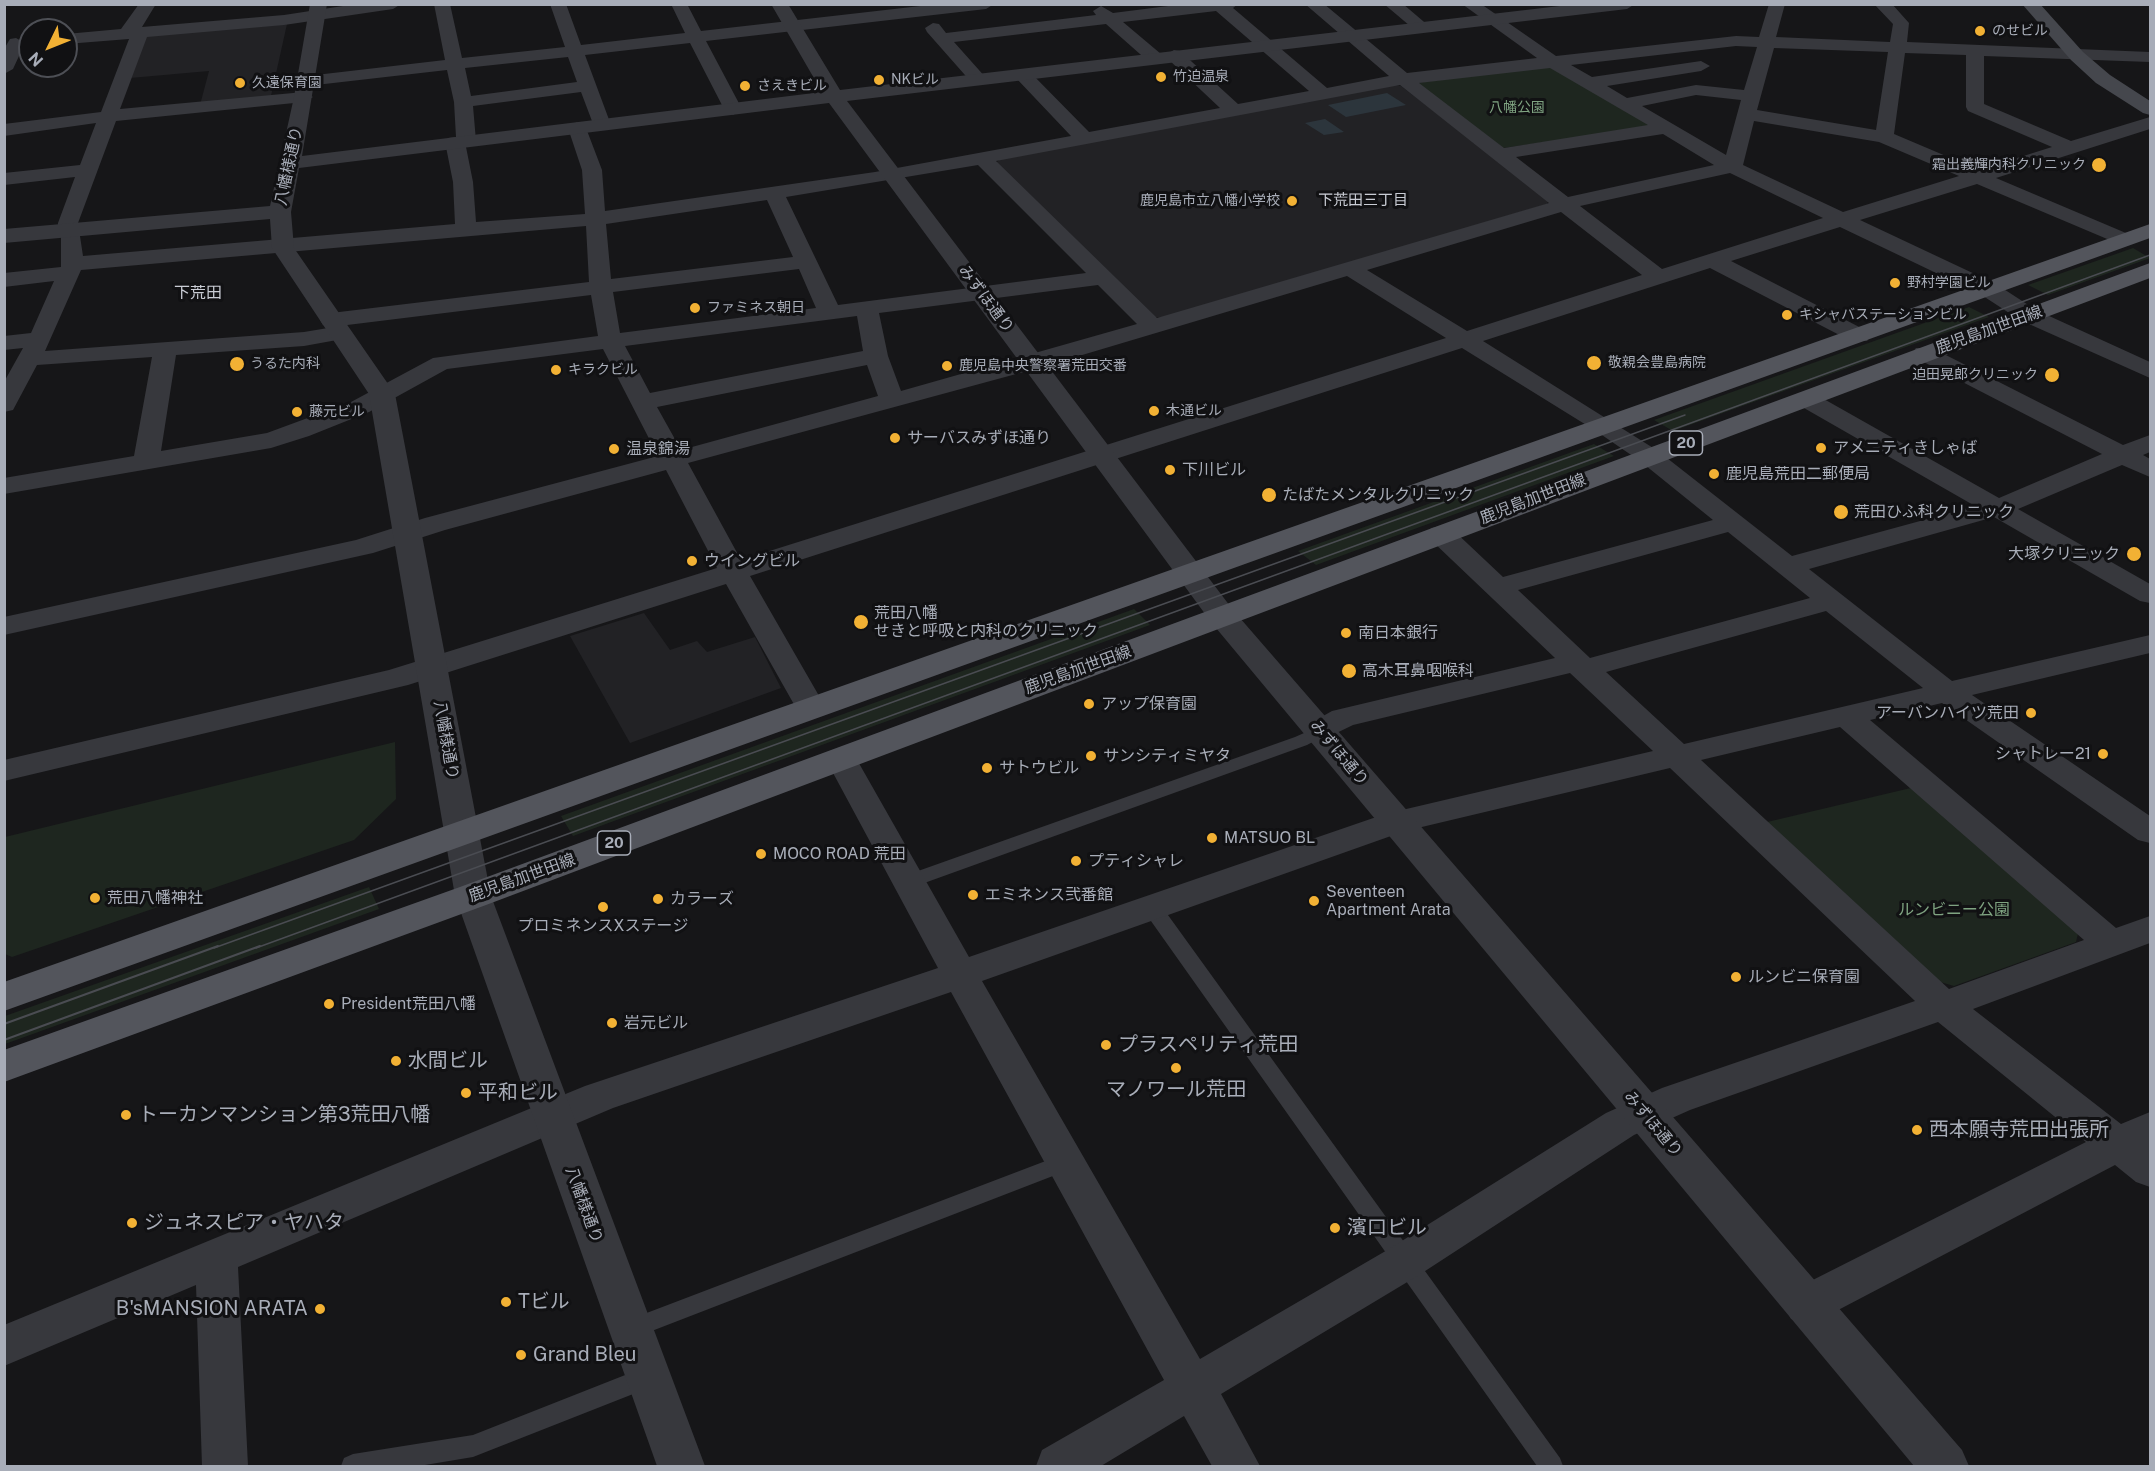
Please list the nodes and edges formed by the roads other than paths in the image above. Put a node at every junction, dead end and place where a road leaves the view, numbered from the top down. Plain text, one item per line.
1 (148, 4) edge
2 (393, 4) edge
3 (442, 4) edge
4 (558, 4) edge
5 (679, 4) edge
6 (779, 4) edge
7 (986, 4) edge
8 (1094, 4) edge
9 (1313, 4) edge
10 (1392, 4) edge
11 (1470, 4) edge
12 (1627, 4) edge
13 (1777, 4) edge
14 (1882, 4) edge
15 (2030, 4) edge
16 (1222, 5) edge
17 (913, 8) edge
18 (1549, 9) edge
19 (318, 10) edge
20 (1110, 19) junction
21 (1493, 19) junction
22 (794, 27) junction
23 (1422, 27) junction
24 (133, 33) junction
25 (1350, 35) junction
26 (78, 38) edge
27 (697, 38) junction
28 (943, 38) junction
29 (1767, 41) junction
30 (17, 43) edge
31 (1266, 44) junction
32 (1898, 48) junction
33 (577, 51) junction
34 (1975, 52) junction
35 (1174, 55) junction
36 (2077, 56) junction
37 (2151, 57) edge
38 (1155, 58) junction
39 (1553, 62) junction
40 (454, 65) junction
41 (1701, 66) dead end
42 (4, 69) edge
43 (1022, 74) junction
44 (978, 79) junction
45 (1403, 79) junction
46 (1590, 83) junction
47 (589, 86) junction
48 (306, 89) junction
49 (1323, 94) junction
50 (834, 97) junction
51 (463, 102) junction
52 (1625, 104) junction
53 (1750, 105) junction
54 (2151, 108) edge
55 (733, 109) junction
56 (1233, 110) junction
57 (110, 116) junction
58 (2151, 123) edge
59 (589, 126) junction
60 (1667, 128) junction
61 (4, 130) edge
62 (1884, 136) junction
63 (1084, 138) junction
64 (461, 142) junction
65 (2070, 148) junction
66 (1501, 154) junction
67 (982, 158) junction
68 (291, 163) junction
69 (1732, 167) junction
70 (90, 170) junction
71 (890, 174) junction
72 (1977, 177) junction
73 (4, 179) edge
74 (774, 193) junction
75 (1567, 204) junction
76 (279, 212) junction
77 (595, 219) junction
78 (1841, 219) junction
79 (466, 229) junction
80 (68, 231) junction
81 (4, 236) edge
82 (2138, 236) edge
83 (282, 243) junction
84 (1712, 260) junction
85 (804, 262) junction
86 (70, 268) junction
87 (1349, 268) junction
88 (2151, 270) edge
89 (1658, 277) junction
90 (1102, 278) junction
91 (4, 280) edge
92 (601, 289) junction
93 (1988, 289) junction
94 (983, 294) junction
95 (867, 308) junction
96 (830, 313) junction
97 (2028, 315) junction
98 (336, 326) junction
99 (1153, 327) junction
100 (1859, 336) junction
101 (1464, 339) junction
102 (610, 341) junction
103 (4, 343) edge
104 (35, 349) junction
105 (165, 350) junction
106 (1924, 353) junction
107 (876, 356) junction
108 (1034, 363) junction
109 (2151, 371) edge
110 (382, 394) junction
111 (1806, 399) junction
112 (892, 400) junction
113 (643, 402) junction
114 (4, 405) edge
115 (1605, 426) junction
116 (2151, 443) edge
117 (2122, 454) junction
118 (1102, 455) junction
119 (1648, 456) junction
120 (674, 460) junction
121 (146, 463) junction
122 (2151, 469) edge
123 (4, 486) edge
124 (1998, 508) junction
125 (1735, 522) junction
126 (409, 533) junction
127 (1441, 534) junction
128 (1790, 565) junction
129 (734, 573) junction
130 (1190, 575) junction
131 (1497, 587) junction
132 (2151, 595) edge
133 (1833, 600) junction
134 (1222, 616) junction
135 (4, 626) edge
136 (2151, 644) edge
137 (1580, 666) junction
138 (433, 667) junction
139 (1948, 693) junction
140 (811, 708) junction
141 (1846, 716) junction
142 (1320, 731) junction
143 (1677, 757) junction
144 (842, 758) junction
145 (4, 771) edge
146 (1397, 822) junction
147 (2151, 832) edge
148 (463, 834) junction
149 (910, 881) junction
150 (473, 896) junction
151 (1152, 909) junction
152 (2151, 929) edge
153 (2110, 943) junction
154 (961, 973) junction
155 (4, 997) edge
156 (1942, 1006) junction
157 (4, 1066) edge
158 (1644, 1113) junction
159 (551, 1116) junction
160 (2134, 1136) edge
161 (1064, 1163) junction
162 (2151, 1170) edge
163 (216, 1257) junction
164 (1404, 1262) junction
165 (1806, 1305) junction
166 (630, 1329) junction
167 (4, 1346) edge
168 (648, 1377) junction
169 (1190, 1387) junction
170 (225, 1467) edge
171 (353, 1467) edge
172 (681, 1467) edge
173 (1059, 1467) edge
174 (1238, 1467) edge
175 (1551, 1467) edge
176 (1946, 1467) edge

1 - 24 street
2 - 19 street
3 - 40 street
4 - 33 street
5 - 27 street
6 - 22 street, みずほ通り
7 - 17 street
8 - 20 street
9 - 25 street
10 - 23 street
11 - 21 street
12 - 18 street
13 - 29 street
14 - 32 street
15 - 36 main road
16 - 20 street
16 - 31 street
17 - 22 street
17 - 28 street
18 - 21 street
19 - 24 street
19 - 48 street, 八幡様通り
20 - 28 street
20 - 38 street
21 - 23 street
21 - 39 street
22 - 27 street
22 - 50 street, みずほ通り
23 - 25 street
24 - 26 street
24 - 57 street
25 - 31 street
25 - 45 street
27 - 33 street
27 - 55 street
28 - 44 street
29 - 32 street
29 - 39 street
29 - 53 street
30 - 42 street
31 - 35 street
31 - 49 street
32 - 34 street
32 - 62 street
33 - 40 street
33 - 47 street
34 - 36 street
34 - 65 street
35 - 38 street
35 - 56 street
36 - 37 street
36 - 54 main road
38 - 43 street
39 - 45 street
39 - 46 street
40 - 48 street
40 - 51 street
41 - 46 street
43 - 44 street
43 - 63 street
44 - 50 street
45 - 49 street
45 - 66 street
46 - 52 street
47 - 51 street
47 - 59 street
48 - 57 street
48 - 68 street, 八幡様通り
49 - 56 street
50 - 55 street
50 - 71 street, みずほ通り
51 - 64 street
52 - 53 street
52 - 60 street
53 - 62 street
53 - 69 street
55 - 59 street
56 - 63 street
57 - 61 street
57 - 70 street
58 - 65 street
59 - 64 street
59 - 77 street
60 - 66 street
60 - 69 street
62 - 72 street
63 - 67 street
64 - 68 street
64 - 79 street
65 - 72 street
66 - 75 street
67 - 71 street
67 - 90 street
68 - 76 street, 八幡様通り
69 - 75 street
69 - 78 street
70 - 73 street
70 - 80 street
71 - 74 street
71 - 94 street, みずほ通り
72 - 78 street
72 - 82 street
74 - 77 street
74 - 85 street
75 - 87 street
75 - 89 street
76 - 80 street
76 - 83 street, 八幡様通り
77 - 79 street
77 - 92 street
78 - 84 street
78 - 93 street
79 - 83 street
80 - 81 street
80 - 86 street
82 - 93 main road
83 - 86 street
83 - 98 street, 八幡様通り
84 - 89 street
84 - 100 street
85 - 92 street
85 - 96 street
86 - 91 street
86 - 104 street
87 - 99 street
87 - 101 street
88 - 97 main road, 鹿児島加世田線 / 20
89 - 101 street
90 - 94 street
90 - 99 street
92 - 98 street
92 - 102 street
93 - 97 street
93 - 100 main road
94 - 95 street
94 - 108 street, みずほ通り
95 - 96 street
95 - 107 street
96 - 102 street
97 - 106 main road, 鹿児島加世田線 / 20
97 - 109 street
98 - 105 street
98 - 110 street, 八幡様通り
99 - 108 street
100 - 115 main road
101 - 115 street
101 - 118 street
102 - 110 street
102 - 113 street
103 - 104 street
104 - 105 street
104 - 114 street
105 - 121 street
106 - 111 main road, 鹿児島加世田線 / 20
106 - 117 street
107 - 112 street
107 - 113 street
108 - 112 street
108 - 118 street, みずほ通り
110 - 121 street
110 - 126 street, 八幡様通り
111 - 119 main road, 鹿児島加世田線 / 20
111 - 124 street
112 - 120 street
113 - 120 street
115 - 119 street
115 - 130 main road
116 - 117 street
117 - 122 street
117 - 124 street
118 - 129 street
118 - 130 street, みずほ通り
119 - 125 street
119 - 127 main road, 鹿児島加世田線 / 20
120 - 126 street
120 - 129 street
121 - 123 street
124 - 128 street
124 - 132 street
125 - 128 street
125 - 131 street
126 - 135 street
126 - 138 street, 八幡様通り
127 - 131 street
127 - 134 main road, 鹿児島加世田線 / 20
128 - 133 street
129 - 138 street
129 - 140 street
130 - 134 street, みずほ通り
130 - 140 main road
131 - 137 street
133 - 137 street
133 - 139 street
134 - 142 street, みずほ通り
134 - 144 main road, 鹿児島加世田線 / 20
136 - 139 street
137 - 142 street
137 - 143 street
138 - 145 street
138 - 148 street, 八幡様通り
139 - 141 street
139 - 147 street
140 - 148 main road
141 - 143 street
141 - 153 street
142 - 146 street, みずほ通り
142 - 149 lane
143 - 146 street
143 - 156 street
144 - 149 street
144 - 150 main road, 鹿児島加世田線 / 20
146 - 151 street
146 - 158 street, みずほ通り
148 - 150 street, 八幡様通り
148 - 155 main road
149 - 154 street
150 - 157 main road, 鹿児島加世田線 / 20
150 - 159 street, 八幡様通り
151 - 154 street
151 - 164 lane
152 - 153 street
153 - 156 street
154 - 159 street
154 - 161 street
156 - 158 street
156 - 160 street
158 - 164 street
158 - 165 street, みずほ通り
159 - 163 street
159 - 166 street, 八幡様通り
160 - 162 street
160 - 165 street
161 - 166 lane
161 - 169 street
163 - 167 street
163 - 170 street
164 - 169 street
164 - 175 lane
165 - 176 street, みずほ通り
166 - 168 street, 八幡様通り
168 - 171 lane
168 - 172 street, 八幡様通り
169 - 173 street
169 - 174 street

